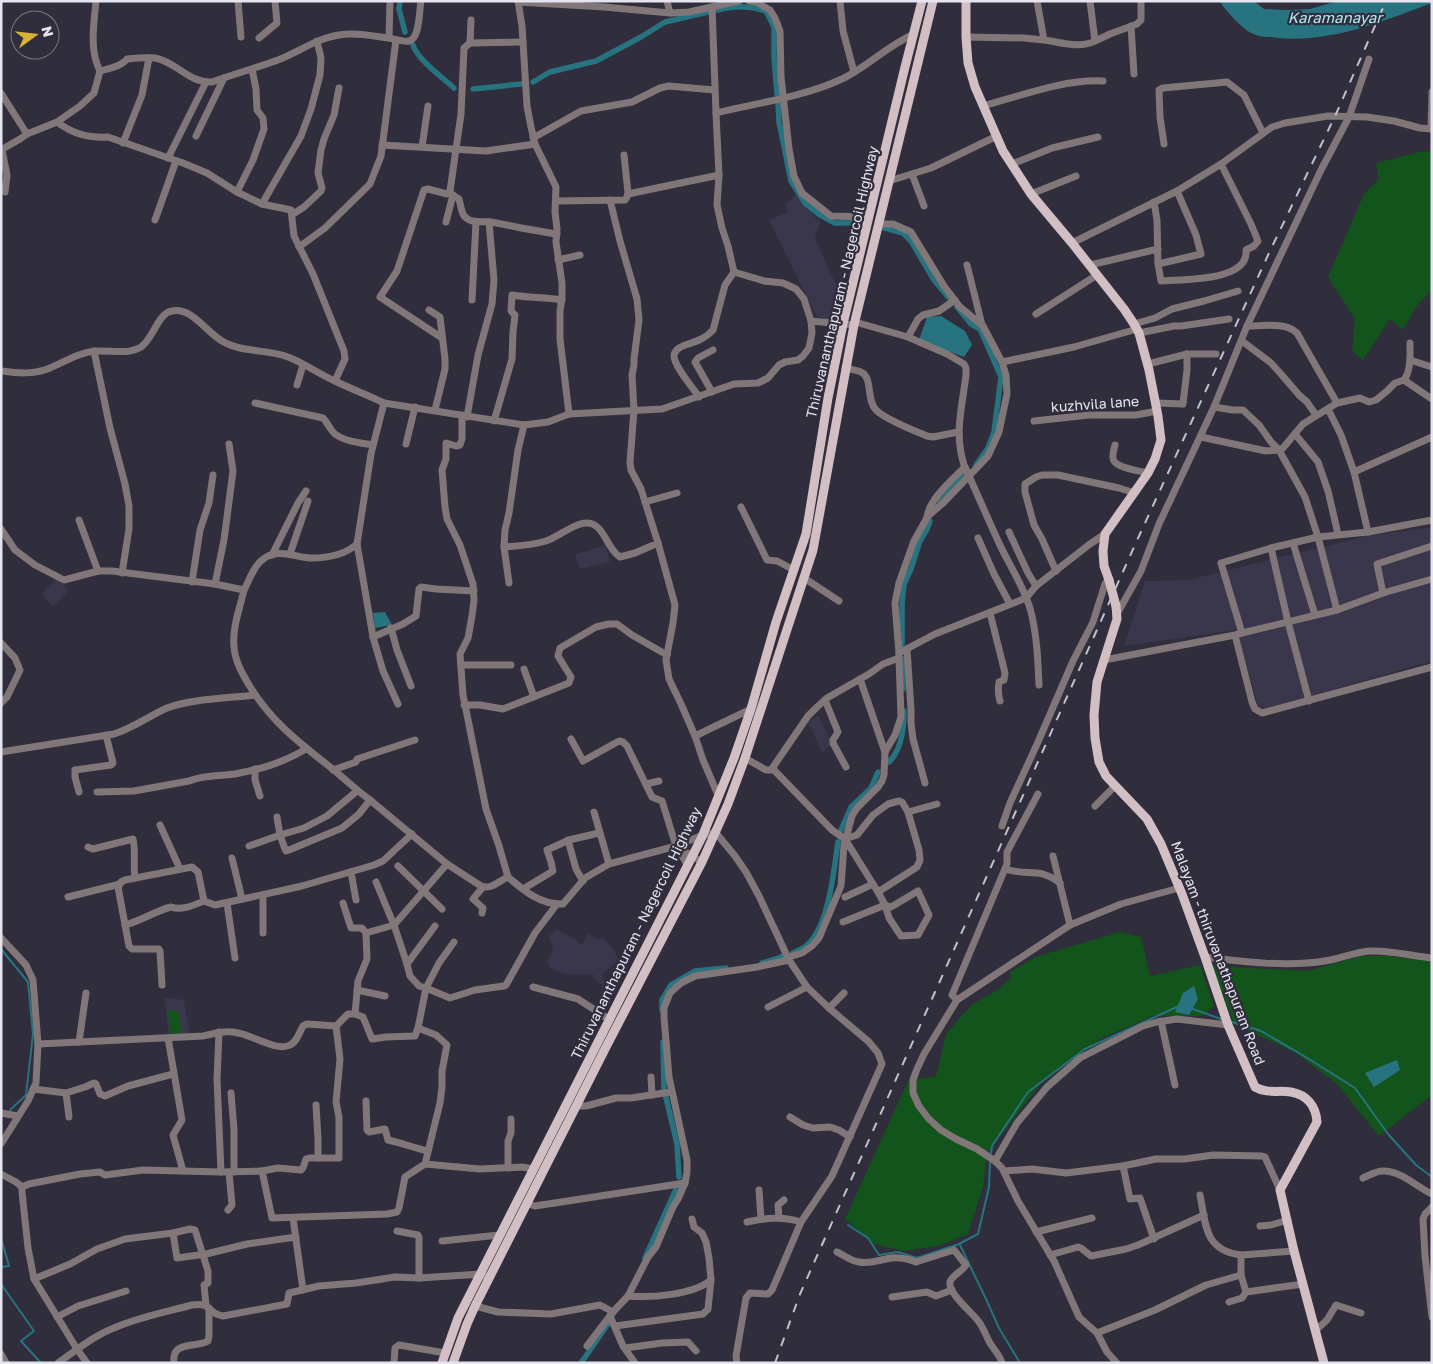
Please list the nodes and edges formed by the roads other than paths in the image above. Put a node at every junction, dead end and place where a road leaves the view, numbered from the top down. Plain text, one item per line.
1 (96, 1) edge
2 (238, 1) edge
3 (274, 1) edge
4 (390, 1) edge
5 (421, 1) edge
6 (667, 1) edge
7 (739, 1) edge
8 (749, 1) edge
9 (840, 1) edge
10 (922, 1) edge
11 (932, 1) edge
12 (966, 1) edge
13 (1037, 1) edge
14 (1090, 1) edge
15 (1141, 1) edge
16 (518, 2) edge
17 (604, 4) edge
18 (712, 7) junction
19 (670, 13) junction
20 (470, 20) dead end
21 (1131, 26) junction
22 (914, 34) junction
23 (241, 37) dead end
24 (966, 37) junction
25 (259, 38) dead end
26 (392, 39) junction
27 (1044, 40) junction
28 (317, 41) junction
29 (1095, 41) junction
30 (523, 42) junction
31 (470, 43) junction
32 (149, 58) junction
33 (1369, 59) dead end
34 (252, 69) junction
35 (100, 71) junction
36 (854, 72) junction
37 (1134, 74) dead end
38 (224, 78) junction
39 (1103, 81) dead end
40 (206, 82) junction
41 (339, 88) dead end
42 (714, 90) junction
43 (1432, 92) edge
44 (1, 93) edge
45 (782, 98) junction
46 (428, 106) dead end
47 (983, 106) junction
48 (716, 112) junction
49 (1349, 117) junction
50 (57, 122) junction
51 (1431, 129) edge
52 (1263, 133) junction
53 (27, 134) junction
54 (196, 136) dead end
55 (996, 136) junction
56 (1098, 137) dead end
57 (534, 141) junction
58 (123, 143) junction
59 (1164, 144) dead end
60 (382, 145) junction
61 (422, 148) junction
62 (2, 150) edge
63 (456, 150) junction
64 (624, 155) dead end
65 (168, 158) junction
66 (176, 161) junction
67 (1012, 164) junction
68 (1221, 164) junction
69 (912, 174) junction
70 (718, 175) junction
71 (1076, 176) dead end
72 (889, 181) junction
73 (1176, 191) junction
74 (5, 192) dead end
75 (237, 192) junction
76 (451, 194) junction
77 (628, 194) junction
78 (1031, 194) junction
79 (610, 200) junction
80 (556, 201) junction
81 (1154, 202) junction
82 (262, 204) junction
83 (924, 206) dead end
84 (293, 214) junction
85 (869, 217) junction
86 (155, 220) dead end
87 (446, 222) dead end
88 (476, 222) junction
89 (490, 222) junction
90 (879, 224) junction
91 (557, 234) junction
92 (1072, 243) junction
93 (299, 248) junction
94 (1158, 249) junction
95 (580, 255) dead end
96 (558, 260) junction
97 (1158, 264) junction
98 (967, 265) dead end
99 (1090, 266) junction
100 (734, 272) junction
101 (1097, 274) junction
102 (1238, 290) dead end
103 (472, 300) dead end
104 (562, 300) junction
105 (955, 300) junction
106 (429, 310) dead end
107 (1036, 314) dead end
108 (1229, 319) dead end
109 (810, 321) junction
110 (854, 323) junction
111 (843, 324) junction
112 (983, 326) junction
113 (1247, 326) junction
114 (1137, 329) junction
115 (908, 337) junction
116 (442, 338) junction
117 (1242, 341) junction
118 (1410, 343) dead end
119 (713, 350) dead end
120 (94, 351) junction
121 (1187, 354) junction
122 (1216, 354) dead end
123 (1410, 360) junction
124 (1002, 362) junction
125 (1152, 363) dead end
126 (303, 365) junction
127 (1432, 367) edge
128 (846, 368) junction
129 (1, 371) edge
130 (1404, 380) junction
131 (335, 381) junction
132 (297, 384) dead end
133 (712, 392) junction
134 (699, 397) junction
135 (1432, 399) edge
136 (384, 402) junction
137 (255, 403) dead end
138 (1337, 403) junction
139 (415, 407) junction
140 (1156, 407) junction
141 (1214, 407) junction
142 (1328, 409) junction
143 (435, 410) junction
144 (634, 410) junction
145 (568, 414) junction
146 (1316, 415) junction
147 (465, 416) junction
148 (494, 421) junction
149 (1034, 421) dead end
150 (524, 425) junction
151 (958, 432) junction
152 (1295, 434) junction
153 (1201, 437) junction
154 (1432, 437) edge
155 (229, 444) dead end
156 (406, 444) dead end
157 (373, 445) junction
158 (1115, 445) dead end
159 (1279, 450) junction
160 (965, 467) junction
161 (1354, 472) junction
162 (1148, 473) junction
163 (213, 475) dead end
164 (969, 476) junction
165 (306, 491) dead end
166 (677, 493) dead end
167 (1135, 493) junction
168 (308, 501) dead end
169 (645, 502) junction
170 (741, 507) dead end
171 (926, 519) junction
172 (79, 520) dead end
173 (1432, 520) edge
174 (1, 529) edge
175 (1009, 532) dead end
176 (1368, 532) junction
177 (1105, 534) junction
178 (1338, 534) junction
179 (1318, 537) junction
180 (978, 538) dead end
181 (658, 542) junction
182 (1294, 542) junction
183 (357, 544) junction
184 (1432, 546) edge
185 (504, 547) junction
186 (1272, 548) junction
187 (290, 554) junction
188 (272, 555) junction
189 (794, 570) junction
190 (98, 571) junction
191 (1056, 571) junction
192 (122, 573) junction
193 (804, 578) junction
194 (1432, 579) edge
195 (1108, 580) junction
196 (192, 582) junction
197 (509, 583) dead end
198 (215, 584) junction
199 (1036, 586) junction
200 (244, 590) junction
201 (474, 591) junction
202 (1383, 593) junction
203 (1026, 598) junction
204 (838, 601) dead end
205 (1010, 604) junction
206 (1116, 610) junction
207 (1337, 610) junction
208 (990, 613) junction
209 (1315, 615) junction
210 (1288, 622) junction
211 (391, 628) junction
212 (1239, 634) junction
213 (373, 637) junction
214 (1, 643) edge
215 (907, 650) junction
216 (667, 655) junction
217 (899, 655) junction
218 (1104, 660) junction
219 (461, 665) junction
220 (511, 666) dead end
221 (1432, 667) edge
222 (524, 669) dead end
223 (860, 679) junction
224 (1039, 685) dead end
225 (411, 686) dead end
226 (255, 694) junction
227 (534, 697) junction
228 (825, 700) junction
229 (1000, 701) dead end
230 (1309, 701) junction
231 (1, 704) edge
232 (398, 704) dead end
233 (464, 705) junction
234 (751, 709) junction
235 (106, 735) junction
236 (695, 736) junction
237 (571, 739) dead end
238 (415, 740) dead end
239 (306, 749) junction
240 (1, 752) edge
241 (885, 752) junction
242 (744, 758) junction
243 (846, 767) dead end
244 (773, 768) junction
245 (255, 769) junction
246 (333, 770) junction
247 (659, 781) dead end
248 (925, 782) dead end
249 (646, 784) junction
250 (1115, 786) junction
251 (357, 791) junction
252 (79, 792) dead end
253 (97, 792) dead end
254 (1038, 794) dead end
255 (718, 795) junction
256 (260, 796) dead end
257 (370, 800) junction
258 (937, 804) dead end
259 (1095, 806) dead end
260 (594, 812) dead end
261 (908, 812) junction
262 (277, 818) dead end
263 (160, 825) dead end
264 (1002, 826) dead end
265 (716, 833) junction
266 (412, 834) junction
267 (600, 834) junction
268 (280, 835) junction
269 (703, 835) junction
270 (845, 839) junction
271 (568, 840) junction
272 (249, 846) dead end
273 (676, 846) junction
274 (88, 847) dead end
275 (693, 856) junction
276 (1053, 856) dead end
277 (232, 858) dead end
278 (702, 862) junction
279 (448, 864) junction
280 (609, 864) junction
281 (398, 866) dead end
282 (688, 866) junction
283 (180, 869) junction
284 (1005, 869) junction
285 (351, 872) junction
286 (508, 877) junction
287 (135, 878) junction
288 (583, 881) junction
289 (376, 882) dead end
290 (1060, 883) junction
291 (120, 884) junction
292 (873, 884) junction
293 (484, 887) junction
294 (1179, 888) junction
295 (523, 889) junction
296 (424, 892) junction
297 (878, 892) junction
298 (263, 895) junction
299 (68, 896) dead end
300 (845, 897) dead end
301 (242, 899) junction
302 (356, 900) dead end
303 (204, 902) junction
304 (226, 903) junction
305 (343, 903) dead end
306 (557, 904) junction
307 (885, 905) junction
308 (442, 909) dead end
309 (482, 913) dead end
310 (843, 922) dead end
311 (125, 925) junction
312 (394, 925) junction
313 (1070, 925) junction
314 (435, 926) dead end
315 (263, 933) dead end
316 (366, 933) junction
317 (1, 938) edge
318 (454, 942) dead end
319 (1205, 957) junction
320 (235, 958) dead end
321 (789, 958) junction
322 (1432, 958) edge
323 (407, 964) junction
324 (162, 985) dead end
325 (533, 987) dead end
326 (808, 987) junction
327 (426, 988) junction
328 (357, 990) junction
329 (86, 993) dead end
330 (844, 994) dead end
331 (384, 996) dead end
332 (957, 1000) junction
333 (768, 1007) dead end
334 (829, 1008) junction
335 (355, 1014) junction
336 (610, 1020) junction
337 (1161, 1021) junction
338 (1228, 1025) junction
339 (336, 1026) junction
340 (418, 1028) junction
341 (218, 1032) junction
342 (168, 1038) junction
343 (79, 1042) junction
344 (38, 1044) junction
345 (173, 1074) junction
346 (651, 1077) dead end
347 (1175, 1085) dead end
348 (33, 1089) junction
349 (66, 1093) junction
350 (231, 1093) dead end
351 (669, 1093) junction
352 (652, 1095) junction
353 (366, 1101) dead end
354 (316, 1105) dead end
355 (578, 1106) junction
356 (1, 1113) edge
357 (18, 1116) junction
358 (70, 1117) dead end
359 (790, 1117) dead end
360 (511, 1119) dead end
361 (850, 1137) junction
362 (1, 1144) edge
363 (428, 1151) junction
364 (318, 1158) junction
365 (995, 1161) junction
366 (425, 1164) junction
367 (1123, 1166) junction
368 (508, 1168) junction
369 (534, 1169) junction
370 (183, 1171) junction
371 (262, 1171) junction
372 (1004, 1171) junction
373 (228, 1172) junction
374 (1, 1174) edge
375 (1363, 1178) dead end
376 (685, 1183) junction
377 (22, 1187) junction
378 (759, 1190) dead end
379 (1280, 1190) junction
380 (1432, 1194) edge
381 (1200, 1195) dead end
382 (784, 1200) dead end
383 (528, 1204) junction
384 (1432, 1207) edge
385 (228, 1210) dead end
386 (1204, 1215) junction
387 (293, 1218) junction
388 (779, 1218) junction
389 (1092, 1218) dead end
390 (692, 1219) dead end
391 (761, 1219) junction
392 (1288, 1220) junction
393 (747, 1222) dead end
394 (802, 1222) junction
395 (1260, 1226) dead end
396 (398, 1231) dead end
397 (1036, 1232) junction
398 (173, 1233) junction
399 (499, 1235) junction
400 (296, 1237) junction
401 (1154, 1238) junction
402 (442, 1241) dead end
403 (1294, 1251) junction
404 (837, 1252) dead end
405 (204, 1255) junction
406 (1050, 1256) junction
407 (1241, 1256) junction
408 (1241, 1275) junction
409 (485, 1276) junction
410 (419, 1278) junction
411 (34, 1279) junction
412 (711, 1280) junction
413 (1303, 1284) junction
414 (302, 1290) junction
415 (952, 1290) junction
416 (126, 1291) dead end
417 (1246, 1292) junction
418 (892, 1297) dead end
419 (1431, 1297) edge
420 (627, 1298) junction
421 (1229, 1302) dead end
422 (208, 1306) junction
423 (475, 1306) junction
424 (226, 1307) dead end
425 (1361, 1313) dead end
426 (612, 1314) junction
427 (228, 1315) junction
428 (57, 1317) junction
429 (1432, 1317) edge
430 (614, 1326) junction
431 (1315, 1331) junction
432 (1098, 1333) junction
433 (587, 1346) dead end
434 (625, 1348) junction
435 (77, 1349) junction
436 (696, 1350) dead end
437 (445, 1353) junction
438 (58, 1363) edge
439 (88, 1363) edge
440 (174, 1363) edge
441 (394, 1363) edge
442 (442, 1363) edge
443 (453, 1363) edge
444 (635, 1363) edge
445 (738, 1363) edge
446 (1002, 1363) edge
447 (1117, 1363) edge
448 (1324, 1363) edge

1 - 35 street
2 - 23 street
3 - 25 street
4 - 26 street
5 - 26 street
6 - 19 street
7 - 18 street
8 - 45 street
9 - 36 street
10 - 22 main road, Thiruvananthapuram - Nagercoil Highway
11 - 72 main road, Thiruvananthapuram - Nagercoil Highway
12 - 24 main road
13 - 27 street
14 - 29 street
15 - 21 street
16 - 17 street
16 - 30 street
17 - 19 street
18 - 19 street
18 - 42 street
20 - 31 street
21 - 29 street
21 - 37 street
22 - 36 street
22 - 85 main road, Thiruvananthapuram - Nagercoil Highway
24 - 27 street
24 - 47 main road
26 - 28 street
26 - 60 street
27 - 29 street
28 - 34 street
28 - 82 street
30 - 31 street
30 - 57 street
31 - 63 street
32 - 35 street
32 - 40 street
32 - 58 street
33 - 49 street
34 - 38 street
34 - 75 street
35 - 50 street
36 - 45 street
38 - 40 street
38 - 54 street
39 - 47 street
40 - 65 street
41 - 84 street
42 - 48 street
42 - 57 street
43 - 51 street
44 - 53 street
45 - 48 street
45 - 85 street
46 - 61 street
47 - 55 main road
48 - 70 street
49 - 51 street
49 - 52 street
49 - 113 street
50 - 53 street
50 - 58 street
52 - 59 street
52 - 68 street
53 - 62 street
55 - 67 main road
55 - 69 street
56 - 67 street
57 - 63 street
57 - 80 street
58 - 65 street
60 - 61 street
60 - 93 street
61 - 63 street
62 - 74 street
63 - 76 street
64 - 77 street
65 - 66 street
66 - 75 street
66 - 86 street
67 - 78 main road
68 - 73 street
68 - 97 street
69 - 72 street
69 - 83 street
70 - 77 street
70 - 100 street
71 - 78 street
72 - 90 main road, Thiruvananthapuram - Nagercoil Highway
73 - 81 street
73 - 97 street
75 - 82 street
76 - 87 street
76 - 88 street
76 - 116 street
77 - 79 street
78 - 92 main road
79 - 80 street
79 - 144 street
80 - 91 street
81 - 92 street
81 - 94 street
82 - 84 street
84 - 93 street
85 - 111 main road, Thiruvananthapuram - Nagercoil Highway
88 - 89 street
88 - 103 street
89 - 91 street
89 - 147 street
90 - 105 street
90 - 110 main road, Thiruvananthapuram - Nagercoil Highway
91 - 96 street
92 - 99 main road
93 - 131 street
94 - 97 street
94 - 99 street
95 - 96 street
96 - 104 street
98 - 112 street
99 - 101 main road
100 - 109 street
100 - 134 street
101 - 107 street
101 - 114 main road
102 - 114 street
104 - 145 street
104 - 148 street
105 - 112 street
105 - 115 street
106 - 116 street
108 - 114 street
109 - 111 street
109 - 133 street
110 - 111 street
110 - 115 street
110 - 128 main road, Thiruvananthapuram - Nagercoil Highway
111 - 189 main road, Thiruvananthapuram - Nagercoil Highway
112 - 124 street
113 - 117 street
113 - 138 street
114 - 124 street
114 - 140 main road
115 - 151 street
116 - 143 street
117 - 141 street
117 - 146 street
118 - 123 street
119 - 133 street
120 - 126 street
120 - 129 street
120 - 192 street
121 - 122 street
121 - 125 street
121 - 140 street, kuzhvila lane
123 - 127 street
123 - 130 street
124 - 164 street
126 - 131 street
126 - 132 street
128 - 151 street
128 - 193 main road, Thiruvananthapuram - Nagercoil Highway
130 - 135 street
130 - 138 street
131 - 136 street
133 - 134 street
134 - 144 street
136 - 139 street
136 - 157 street
137 - 157 street
138 - 142 street
139 - 143 street
139 - 156 street
140 - 149 street, kuzhvila lane
140 - 162 main road
141 - 153 street
141 - 159 street
142 - 146 street
142 - 161 street
143 - 147 street
144 - 145 street
144 - 169 street
145 - 150 street
146 - 152 street
147 - 148 street
147 - 201 street
148 - 150 street
150 - 185 street
151 - 160 street
152 - 159 street
152 - 178 street
153 - 159 street
153 - 206 street
154 - 161 street
155 - 198 street
157 - 183 street
158 - 162 street
159 - 179 street
160 - 164 street
160 - 171 street
161 - 176 street
162 - 167 main road
163 - 196 street
164 - 171 street
164 - 203 street
165 - 188 street
166 - 169 street
167 - 177 main road
167 - 191 street
168 - 187 street
169 - 181 street
170 - 189 street
171 - 217 street
172 - 190 street
173 - 176 street
174 - 190 street
175 - 199 street
176 - 178 street
177 - 191 street
177 - 195 main road
178 - 179 street
179 - 182 street
179 - 207 street
180 - 205 street
181 - 185 street
181 - 216 street
182 - 186 street
182 - 209 street
183 - 187 street
183 - 213 street
184 - 202 street
185 - 197 street
186 - 210 street
186 - 212 street
187 - 188 street
188 - 200 street
189 - 234 main road, Thiruvananthapuram - Nagercoil Highway
190 - 192 street
191 - 199 street
192 - 196 street
193 - 204 street
193 - 242 main road, Thiruvananthapuram - Nagercoil Highway
194 - 202 street
195 - 206 main road, bridge
195 - 264 street
196 - 198 street
198 - 200 street
199 - 203 street
200 - 226 street
201 - 211 street
201 - 219 street
202 - 207 street
203 - 205 street
203 - 224 street
205 - 208 street
206 - 218 main road, Malayam - thiruvanathapuram Road
207 - 209 street
208 - 215 street
208 - 229 street
209 - 210 street
210 - 212 street
210 - 230 street
211 - 213 street
211 - 225 street
212 - 218 street
212 - 230 street
213 - 232 street
214 - 231 street
215 - 217 street
215 - 248 street
216 - 227 street
216 - 236 street
217 - 223 street
217 - 241 street
218 - 250 main road, Malayam - thiruvanathapuram Road
219 - 220 street
219 - 233 street
221 - 230 street
222 - 227 street
223 - 228 street
223 - 241 street
226 - 235 street
226 - 239 street
227 - 233 street
228 - 243 street
228 - 244 street
233 - 286 street
234 - 236 street
234 - 255 main road, Thiruvananthapuram - Nagercoil Highway
235 - 240 street
235 - 252 street
236 - 255 street
237 - 249 street
238 - 246 street
239 - 245 street
239 - 246 street
241 - 270 street
242 - 244 street
242 - 265 main road, Thiruvananthapuram - Nagercoil Highway
244 - 270 street
245 - 253 street
245 - 256 street
246 - 251 street
247 - 249 street
249 - 273 street
250 - 259 street
250 - 294 main road, Malayam - thiruvanathapuram Road
251 - 257 street
251 - 268 street
254 - 284 street
255 - 269 main road, Thiruvananthapuram - Nagercoil Highway
257 - 266 street
257 - 268 street
258 - 261 street
260 - 267 street
261 - 270 street
261 - 297 street
262 - 268 street
263 - 283 street
265 - 269 street
265 - 278 main road, Thiruvananthapuram - Nagercoil Highway
265 - 321 street
266 - 279 street
266 - 285 street
267 - 271 street
267 - 280 street
268 - 272 street
269 - 273 street
269 - 275 main road, Thiruvananthapuram - Nagercoil Highway
270 - 292 street
270 - 321 street
271 - 288 street
271 - 295 street
273 - 275 street
273 - 280 street
273 - 282 street
274 - 287 street
275 - 278 street
275 - 282 main road, Thiruvananthapuram - Nagercoil Highway
276 - 290 street
277 - 301 street
278 - 355 main road, Thiruvananthapuram - Nagercoil Highway
279 - 293 street
279 - 296 street
280 - 288 street
281 - 296 street
282 - 336 main road, Thiruvananthapuram - Nagercoil Highway
283 - 287 street
283 - 303 street
284 - 290 street
284 - 332 street
285 - 298 street
285 - 302 street
286 - 293 street
286 - 295 street
287 - 291 street
288 - 306 street
289 - 312 street
290 - 313 street
291 - 299 street
291 - 311 street
292 - 297 street
292 - 300 street
293 - 309 street
294 - 313 street
294 - 319 main road, Malayam - thiruvanathapuram Road
295 - 306 street
296 - 308 street
296 - 312 street
297 - 307 street
298 - 301 street
298 - 315 street
301 - 304 street
303 - 304 street
303 - 311 street
304 - 320 street
305 - 316 street
306 - 327 street
307 - 307 street
307 - 310 street
311 - 324 street
312 - 316 street
312 - 323 street
313 - 332 street
314 - 323 street
316 - 328 street
317 - 344 street
318 - 327 street
319 - 322 street
319 - 338 main road, Malayam - thiruvanathapuram Road
321 - 326 street
321 - 351 street
323 - 327 street
325 - 336 street
326 - 333 street
326 - 334 street
327 - 340 street
328 - 331 street
328 - 335 street
329 - 343 street
330 - 334 street
332 - 365 street
334 - 361 street
335 - 339 street
335 - 340 street
336 - 369 main road, Thiruvananthapuram - Nagercoil Highway
337 - 338 street
337 - 347 street
337 - 365 street
338 - 379 main road, Malayam - thiruvanathapuram Road
339 - 341 street
339 - 364 street
340 - 363 street
341 - 342 street
341 - 373 street
342 - 343 street
342 - 345 street
343 - 344 street
344 - 348 street
345 - 349 street
345 - 370 street
346 - 352 street
348 - 349 street
348 - 357 street
349 - 358 street
350 - 373 street
351 - 352 street
351 - 376 street
352 - 355 street
353 - 363 street
354 - 364 street
355 - 383 main road, Thiruvananthapuram - Nagercoil Highway
356 - 357 street
357 - 362 street
359 - 361 street
360 - 368 street
361 - 394 street
363 - 366 street
364 - 371 street
365 - 372 street
366 - 368 street
366 - 387 street
367 - 372 street
367 - 379 street
367 - 401 street
368 - 369 street
369 - 399 main road, Thiruvananthapuram - Nagercoil Highway
370 - 373 street
370 - 377 street
371 - 373 street
371 - 387 street
372 - 397 street
373 - 385 street
374 - 377 street
375 - 380 street
376 - 383 street
376 - 420 street
377 - 411 street
378 - 391 street
379 - 392 main road
381 - 386 street
382 - 388 street
383 - 409 main road, Thiruvananthapuram - Nagercoil Highway
384 - 419 street
386 - 401 street
386 - 407 street
387 - 400 street
388 - 391 street
388 - 394 street
389 - 397 street
390 - 412 street
391 - 393 street
392 - 395 street
392 - 403 main road
394 - 445 street
396 - 410 street
397 - 406 street
398 - 405 street
398 - 405 street
398 - 411 street
399 - 402 street
399 - 409 main road, Thiruvananthapuram - Nagercoil Highway
400 - 405 street
400 - 414 street
401 - 406 street
403 - 407 street
403 - 413 main road
404 - 415 street
405 - 422 street
406 - 432 street
407 - 408 street
408 - 417 street
408 - 432 street
409 - 410 street
409 - 423 main road, Thiruvananthapuram - Nagercoil Highway
409 - 437 main road, Thiruvananthapuram - Nagercoil Highway
410 - 414 street
411 - 428 street
412 - 420 street
412 - 430 street
413 - 417 street
413 - 431 main road
414 - 427 street
415 - 418 street
415 - 446 street
416 - 428 street
417 - 421 street
419 - 429 street
420 - 426 street
422 - 427 street
422 - 435 street
422 - 440 street
423 - 426 street
423 - 443 main road, Thiruvananthapuram - Nagercoil Highway
424 - 427 street
425 - 431 street
426 - 430 street
426 - 433 street
428 - 435 street
430 - 434 street
431 - 448 main road
432 - 447 street
434 - 436 street
434 - 444 street
435 - 438 street
435 - 439 street
437 - 441 street
437 - 442 main road, Thiruvananthapuram - Nagercoil Highway

